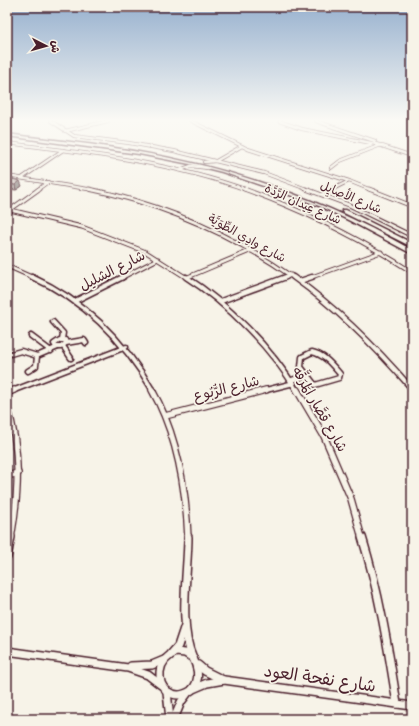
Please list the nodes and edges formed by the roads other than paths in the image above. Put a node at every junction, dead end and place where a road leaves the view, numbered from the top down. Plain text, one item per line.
1 (56, 155) edge
2 (97, 155) edge
3 (151, 155) edge
4 (166, 155) edge
5 (180, 155) edge
6 (231, 155) edge
7 (270, 155) edge
8 (356, 155) edge
9 (158, 156) junction
10 (218, 165) junction
11 (185, 168) junction
12 (331, 168) dead end
13 (180, 170) junction
14 (7, 176) edge
15 (22, 178) junction
16 (349, 180) junction
17 (48, 182) junction
18 (322, 194) junction
19 (412, 206) edge
20 (9, 211) edge
21 (412, 236) edge
22 (412, 245) edge
23 (252, 250) junction
24 (380, 252) junction
25 (412, 252) edge
26 (158, 259) junction
27 (7, 266) edge
28 (412, 272) edge
29 (291, 274) junction
30 (188, 277) junction
31 (300, 281) junction
32 (75, 301) junction
33 (221, 301) junction
34 (53, 322) dead end
35 (31, 336) dead end
36 (86, 343) dead end
37 (62, 344) junction
38 (126, 347) junction
39 (51, 351) junction
40 (7, 355) edge
41 (37, 356) junction
42 (71, 358) dead end
43 (28, 371) dead end
44 (306, 375) junction
45 (293, 381) junction
46 (412, 389) edge
47 (7, 393) edge
48 (7, 406) edge
49 (165, 416) junction
50 (18, 473) junction
51 (7, 476) edge
52 (7, 557) edge
53 (186, 621) junction
54 (7, 651) edge
55 (168, 657) junction
56 (195, 661) junction
57 (123, 667) junction
58 (224, 680) junction
59 (165, 689) junction
60 (190, 691) junction
61 (397, 704) junction
62 (412, 706) edge
63 (170, 719) edge
64 (174, 719) edge

1 - 15 street
2 - 13 street, شارع عِيدان الرَّدَّة
3 - 9 main road
4 - 10 main road
5 - 10 street, شارع الأصايِل
6 - 10 street
7 - 16 street
8 - 12 street
9 - 10 main road
9 - 11 street
10 - 11 street
10 - 18 street, شارع الأصايِل
10 - 22 main road
10 - 25 main road
11 - 13 street
13 - 24 street, شارع عِيدان الرَّدَّة
14 - 15 street, شارع وادِي الطِّوَيَّة
15 - 17 street, شارع وادِي الطِّوَيَّة
16 - 18 street
16 - 19 street
17 - 20 street
17 - 23 street, شارع وادِي الطِّوَيَّة
18 - 21 street, شارع الأصايِل
20 - 26 street, شارع قصَّار المَرَقَّه
23 - 29 street, شارع وادِي الطِّوَيَّة
23 - 30 street
24 - 28 street, شارع عِيدان الرَّدَّة
24 - 31 street
26 - 30 street, شارع قصَّار المَرَقَّه
26 - 32 street, شارع الشليل
27 - 32 street
29 - 31 street, شارع وادِي الطِّوَيَّة
29 - 33 street
30 - 33 street, شارع قصَّار المَرَقَّه
31 - 46 street, شارع وادِي الطِّوَيَّة
32 - 38 street
33 - 45 street, شارع قصَّار المَرَقَّه
34 - 37 street
35 - 39 street
36 - 37 street
37 - 39 street
37 - 42 street
38 - 47 street
38 - 49 street
39 - 41 street
40 - 41 street
41 - 43 street
44 - 44 street
44 - 45 street, شارع الرُّبُوع
45 - 49 street, شارع الرُّبُوع
45 - 61 street, شارع قصَّار المَرَقَّه
48 - 50 street
49 - 53 street
50 - 51 street
50 - 52 street
53 - 55 street
53 - 56 street
54 - 57 street
55 - 56 street
55 - 57 street
55 - 59 street
56 - 58 street, شارع نفحة العود
56 - 60 street
57 - 59 street
58 - 60 street, شارع نفحة العود
58 - 61 street, شارع نفحة العود
59 - 60 street
59 - 63 street
60 - 64 street
61 - 62 street, شارع نفحة العود

